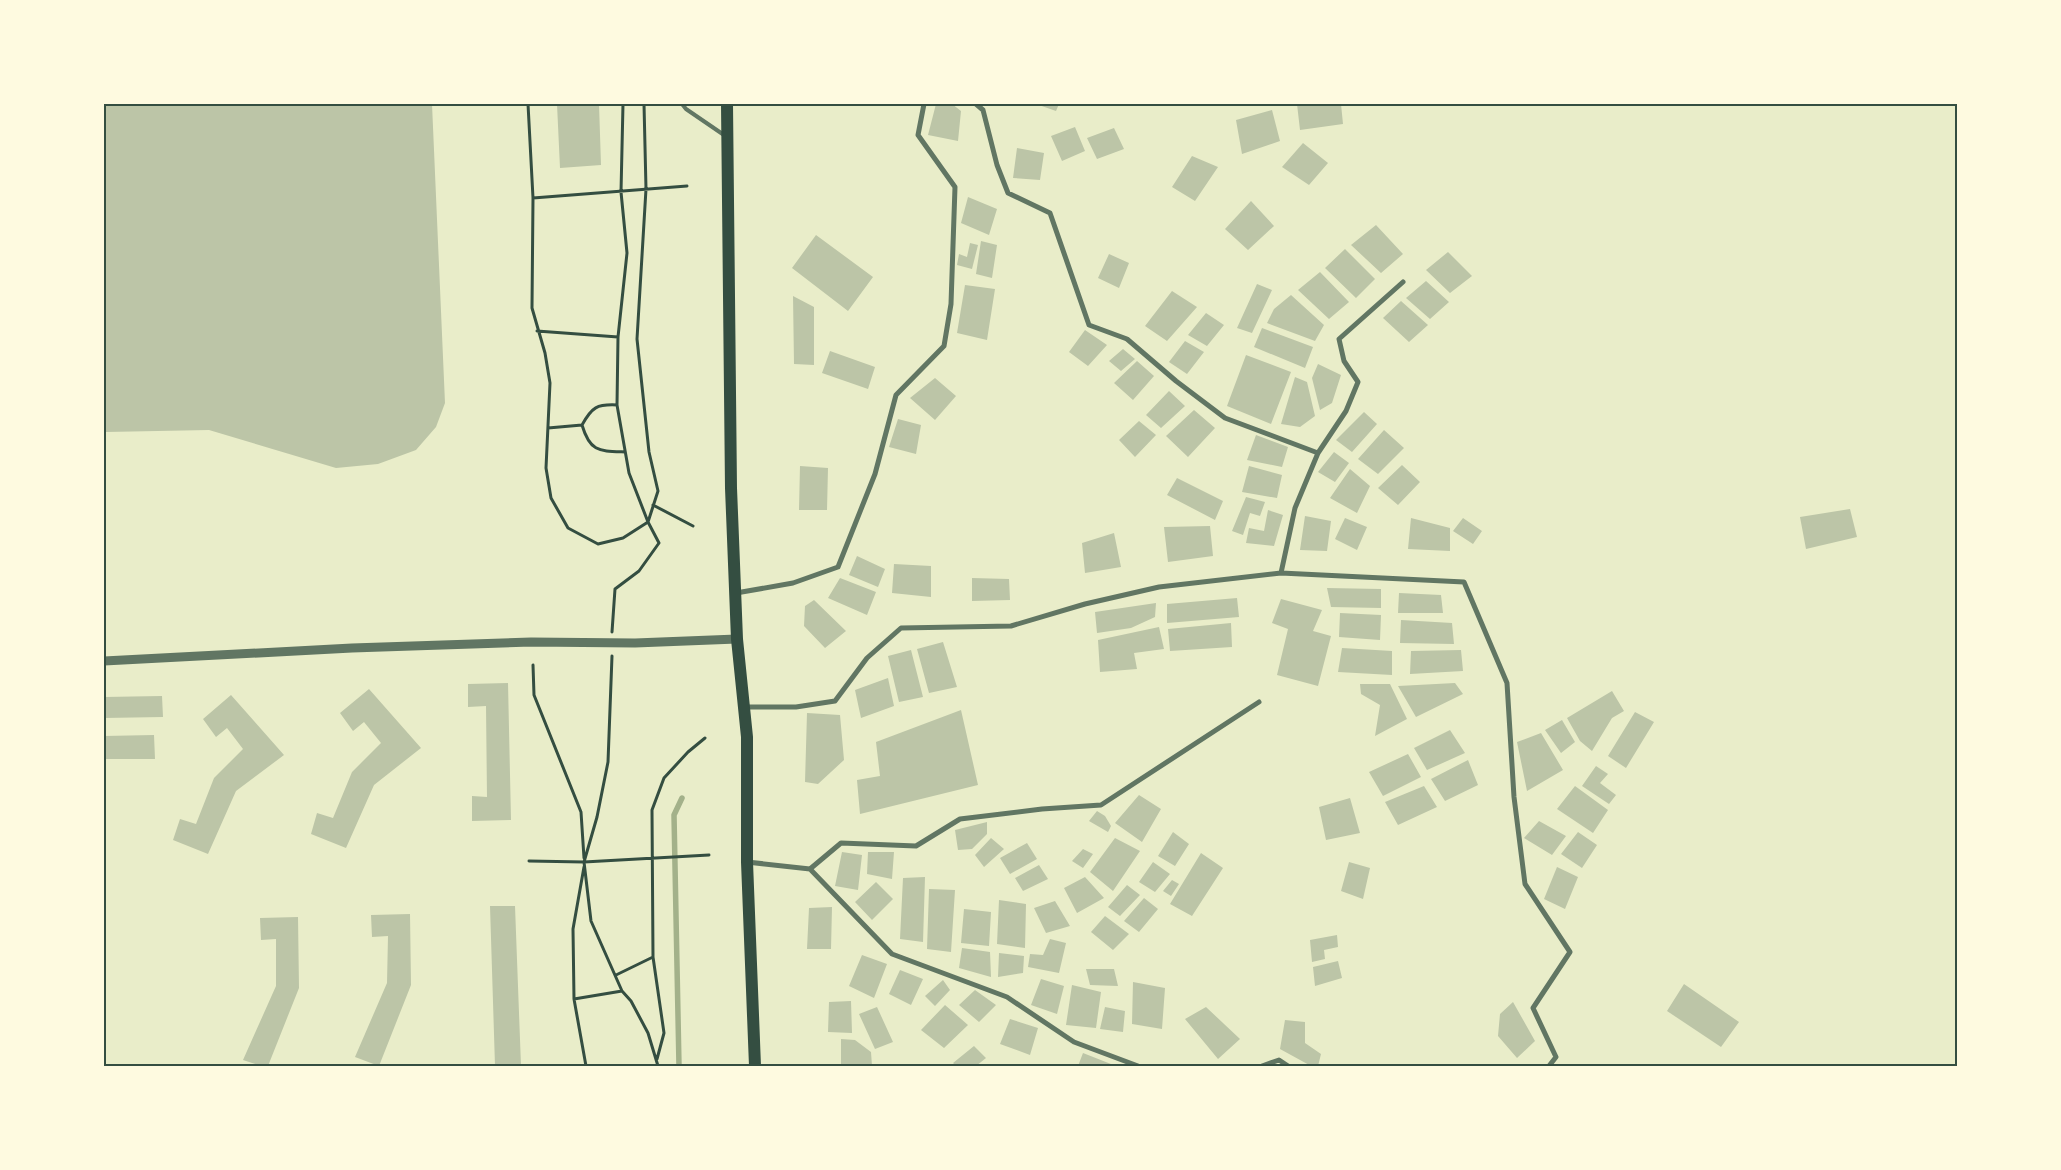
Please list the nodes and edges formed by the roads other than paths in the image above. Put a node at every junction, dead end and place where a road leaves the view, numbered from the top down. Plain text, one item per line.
1 (682, 104) edge
2 (727, 104) edge
3 (924, 104) edge
4 (976, 104) edge
5 (728, 138) junction
6 (1403, 282) dead end
7 (1318, 453) junction
8 (1281, 573) junction
9 (736, 594) junction
10 (737, 639) junction
11 (104, 661) edge
12 (1259, 702) dead end
13 (744, 707) junction
14 (747, 862) junction
15 (810, 869) junction
16 (756, 1066) edge
17 (1138, 1066) edge
18 (1262, 1066) edge
19 (1288, 1066) edge
20 (1549, 1066) edge

1 - 5 lane
2 - 5 main road
3 - 9 street
4 - 7 street
5 - 9 main road
6 - 7 street
7 - 8 street
8 - 13 street
8 - 20 street
9 - 10 main road
10 - 11 street
10 - 13 main road
12 - 15 street
13 - 14 main road
14 - 15 street
14 - 16 main road
15 - 17 street
18 - 19 street

